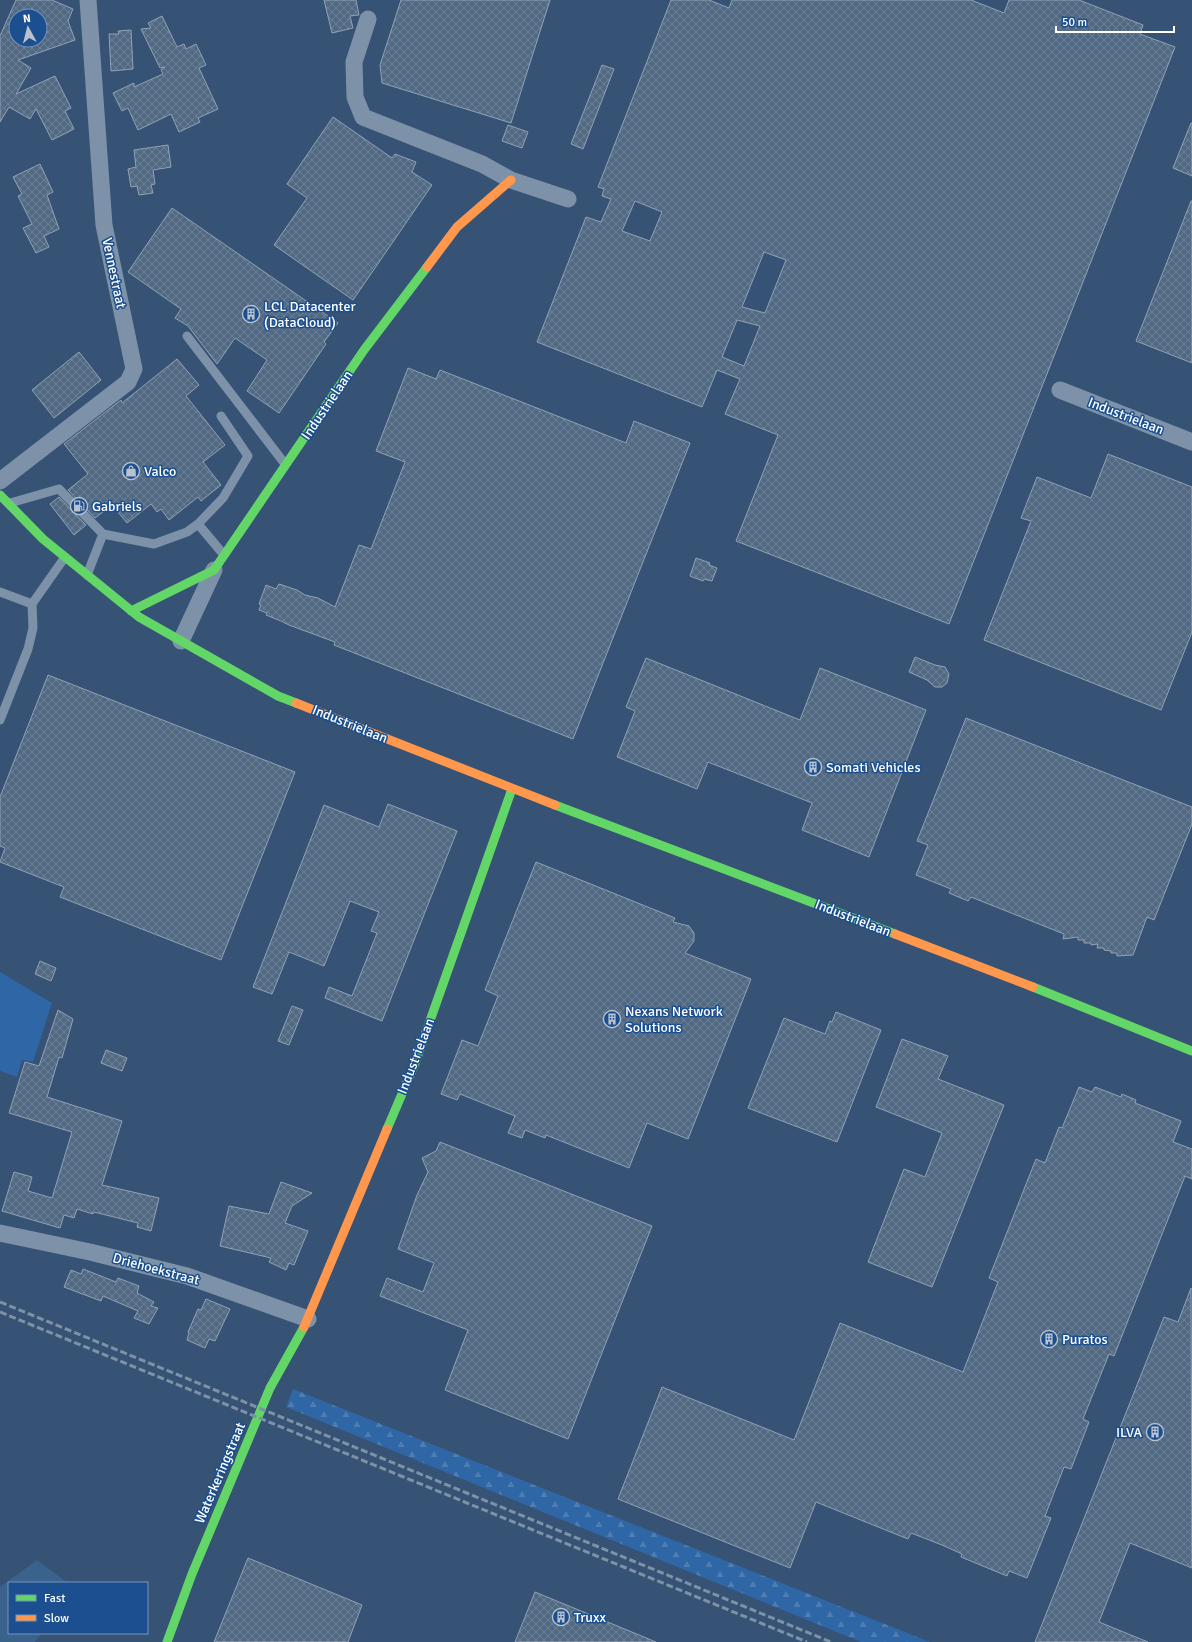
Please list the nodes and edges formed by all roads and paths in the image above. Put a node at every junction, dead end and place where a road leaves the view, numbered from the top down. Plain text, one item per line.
1 (88, 0) edge
2 (368, 19) dead end
3 (511, 180) junction
4 (568, 199) dead end
5 (187, 336) dead end
6 (1060, 390) dead end
7 (221, 416) dead end
8 (1192, 442) edge
9 (286, 465) junction
10 (0, 481) edge
11 (0, 495) edge
12 (9, 503) junction
13 (198, 524) junction
14 (103, 534) junction
15 (224, 556) junction
16 (65, 557) junction
17 (214, 570) junction
18 (87, 575) junction
19 (0, 592) edge
20 (32, 604) junction
21 (131, 611) junction
22 (181, 641) junction
23 (0, 720) edge
24 (512, 789) junction
25 (1192, 1051) edge
26 (0, 1233) edge
27 (308, 1319) junction
28 (167, 1642) edge

1 - 10 street, Vennestraat
2 - 3 street
3 - 4 street
3 - 9 street, Industrielaan
5 - 9 lane
6 - 8 street, Industrielaan
7 - 13 lane
9 - 15 street, Industrielaan
11 - 12 street, Industrielaan
12 - 14 lane
12 - 16 street, Industrielaan
13 - 14 lane
13 - 15 lane
14 - 18 lane
15 - 17 street, Industrielaan
16 - 18 street, Industrielaan
16 - 20 lane
17 - 21 street, Industrielaan
17 - 22 street
18 - 21 street, Industrielaan
19 - 20 lane
20 - 23 lane
21 - 22 street, Industrielaan
22 - 24 street, Industrielaan
24 - 25 street, Industrielaan
24 - 27 street, Industrielaan
26 - 27 street, Driehoekstraat
27 - 28 street, Waterkeringstraat

